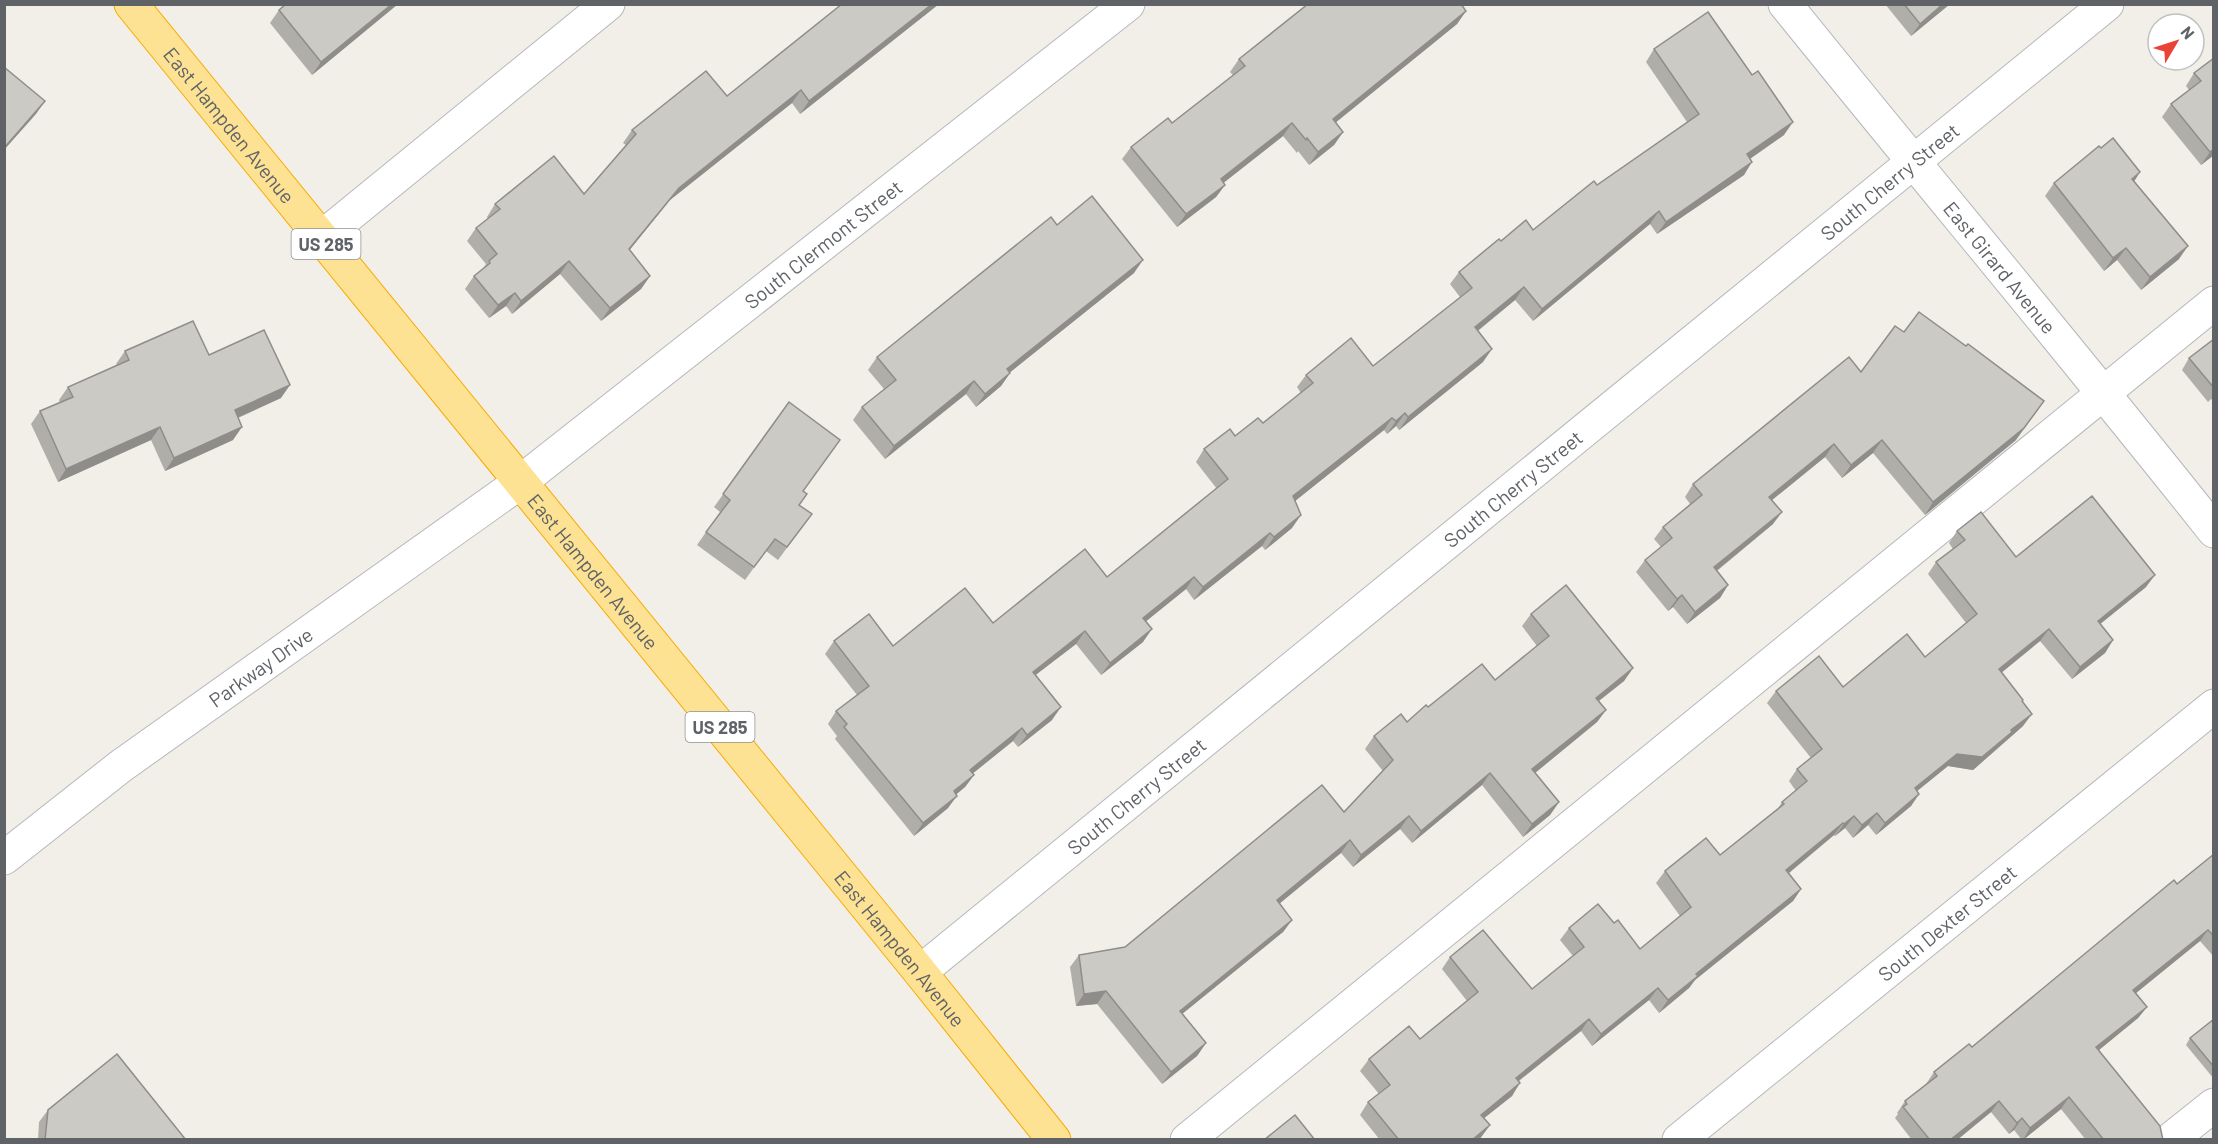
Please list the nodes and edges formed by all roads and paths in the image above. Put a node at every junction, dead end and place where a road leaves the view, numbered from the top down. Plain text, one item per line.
1 (131, 4) edge
2 (608, 4) edge
3 (1128, 4) edge
4 (1785, 4) edge
5 (2107, 4) edge
6 (1912, 162) junction
7 (321, 238) junction
8 (2214, 303) edge
9 (2103, 391) junction
10 (519, 483) junction
11 (2214, 531) edge
12 (2214, 706) edge
13 (4, 858) edge
14 (920, 972) junction
15 (2214, 1105) edge
16 (1054, 1140) edge
17 (1186, 1140) edge
18 (1679, 1140) edge
19 (2170, 1140) edge

1 - 7 highway, East Hampden Avenue / US 285
2 - 7 street
3 - 10 street, South Clermont Street
4 - 6 street, East Girard Avenue
5 - 6 street, South Cherry Street
6 - 9 street, East Girard Avenue
6 - 14 street, South Cherry Street
7 - 10 highway, East Hampden Avenue / US 285
8 - 9 street
9 - 11 street, East Girard Avenue
9 - 17 street
10 - 13 street, Parkway Drive
10 - 14 highway, East Hampden Avenue / US 285
12 - 18 street, South Dexter Street
14 - 16 highway, East Hampden Avenue / US 285
15 - 19 street

